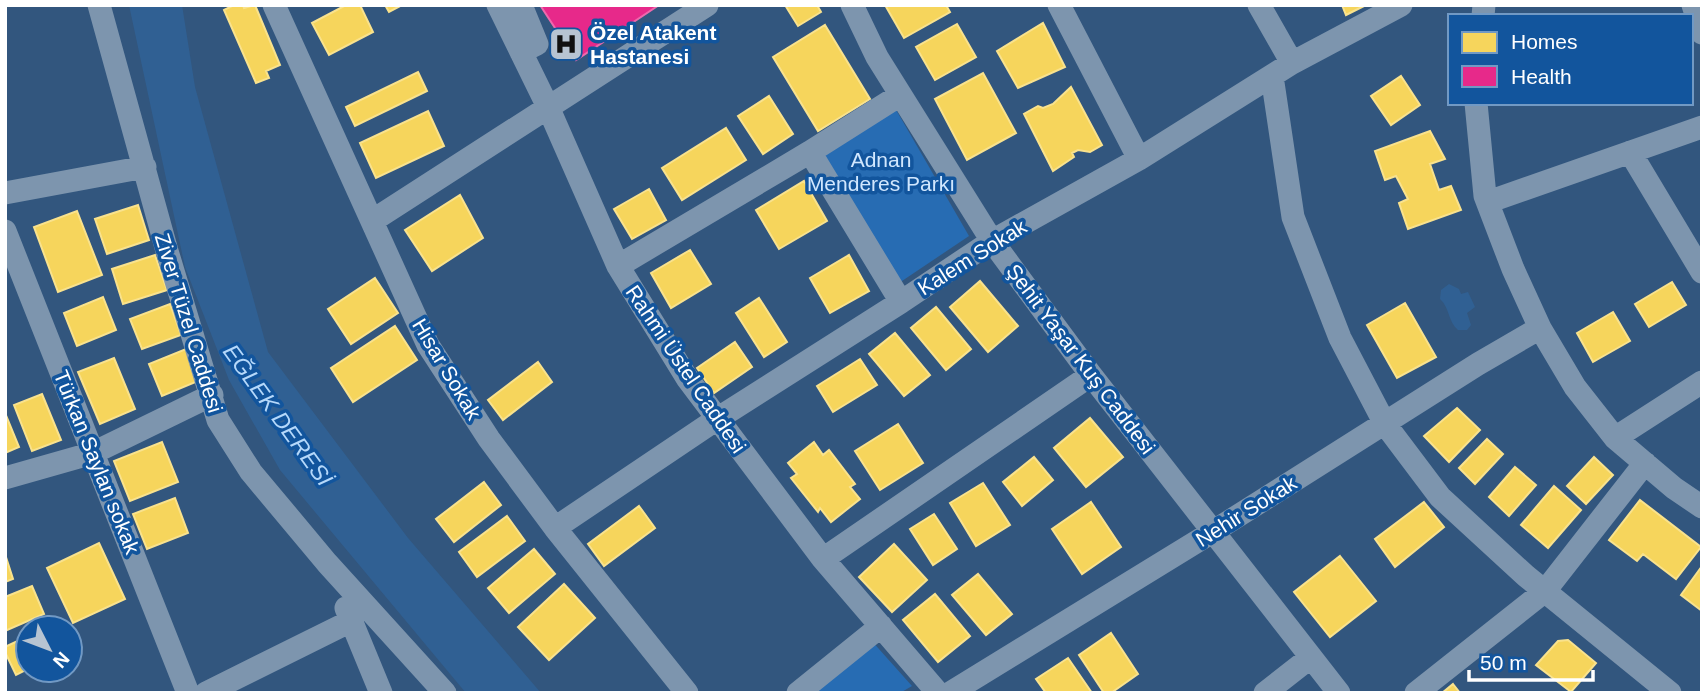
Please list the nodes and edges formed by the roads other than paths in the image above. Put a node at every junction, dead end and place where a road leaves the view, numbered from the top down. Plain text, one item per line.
1 (99, 5) edge
2 (274, 5) edge
3 (498, 5) edge
4 (521, 5) edge
5 (707, 5) edge
6 (852, 5) edge
7 (1059, 5) edge
8 (1259, 5) edge
9 (1401, 5) edge
10 (1693, 5) edge
11 (1702, 33) edge
12 (522, 52) junction
13 (1292, 63) junction
14 (1272, 76) junction
15 (900, 95) junction
16 (1476, 105) edge
17 (548, 107) junction
18 (1702, 127) edge
19 (810, 152) junction
20 (1630, 152) junction
21 (1139, 159) junction
22 (145, 167) junction
23 (5, 194) edge
24 (1488, 202) junction
25 (372, 221) junction
26 (5, 231) edge
27 (992, 241) junction
28 (618, 266) junction
29 (1702, 272) edge
30 (901, 302) junction
31 (1541, 328) junction
32 (1091, 375) junction
33 (1702, 382) edge
34 (212, 395) junction
35 (717, 419) junction
36 (1385, 424) junction
37 (1615, 438) junction
38 (93, 453) junction
39 (1645, 463) junction
40 (5, 478) edge
41 (1702, 507) edge
42 (555, 528) junction
43 (1214, 531) junction
44 (823, 559) junction
45 (327, 563) junction
46 (1545, 591) junction
47 (351, 621) junction
48 (881, 626) junction
49 (1311, 657) junction
50 (1659, 690) edge
51 (188, 693) edge
52 (206, 693) edge
53 (381, 693) edge
54 (445, 693) edge
55 (687, 693) edge
56 (798, 693) edge
57 (938, 693) edge
58 (950, 693) edge
59 (1265, 693) edge
60 (1339, 693) edge
61 (1416, 693) edge

1 - 22 street, Ziver Tüzel Caddesi
2 - 25 street, Hisar Sokak
3 - 12 street, Rahmi Üstel Caddesi
4 - 12 street
5 - 17 street
6 - 15 street, Şehit Yaşar Kuş Caddesi
7 - 21 street
8 - 13 street
9 - 13 street, Kalem Sokak
10 - 11 street
12 - 17 street, Rahmi Üstel Caddesi
13 - 14 street, Kalem Sokak
14 - 21 street, Kalem Sokak
14 - 36 street
15 - 19 street
15 - 27 street, Şehit Yaşar Kuş Caddesi
16 - 24 street
17 - 25 street
17 - 28 street, Rahmi Üstel Caddesi
18 - 20 street
19 - 28 street
19 - 30 street
20 - 24 street
20 - 29 street
21 - 27 street, Kalem Sokak
22 - 23 street
22 - 34 street, Ziver Tüzel Caddesi
24 - 31 street
25 - 42 street, Hisar Sokak
26 - 38 street, Türkan Saylan sokak
27 - 30 street, Kalem Sokak
27 - 32 street, Şehit Yaşar Kuş Caddesi
28 - 35 street, Rahmi Üstel Caddesi
30 - 35 street, Kalem Sokak
31 - 36 street, Nehir Sokak
31 - 37 street
32 - 43 street, Şehit Yaşar Kuş Caddesi
32 - 44 street
33 - 37 street
34 - 38 street
34 - 45 street, Ziver Tüzel Caddesi
35 - 42 street, Kalem Sokak
35 - 44 street, Rahmi Üstel Caddesi
36 - 43 street, Nehir Sokak
36 - 46 street
37 - 39 street
38 - 40 street
38 - 51 street, Türkan Saylan sokak
39 - 41 street
39 - 46 street
42 - 55 street, Hisar Sokak
43 - 49 street, Şehit Yaşar Kuş Caddesi
43 - 58 street, Nehir Sokak
44 - 48 street, Rahmi Üstel Caddesi
45 - 47 street
45 - 54 street, Ziver Tüzel Caddesi
46 - 50 street
46 - 61 street
47 - 52 street
47 - 53 street
48 - 56 street
48 - 57 street, Rahmi Üstel Caddesi
49 - 59 street
49 - 60 street, Şehit Yaşar Kuş Caddesi

